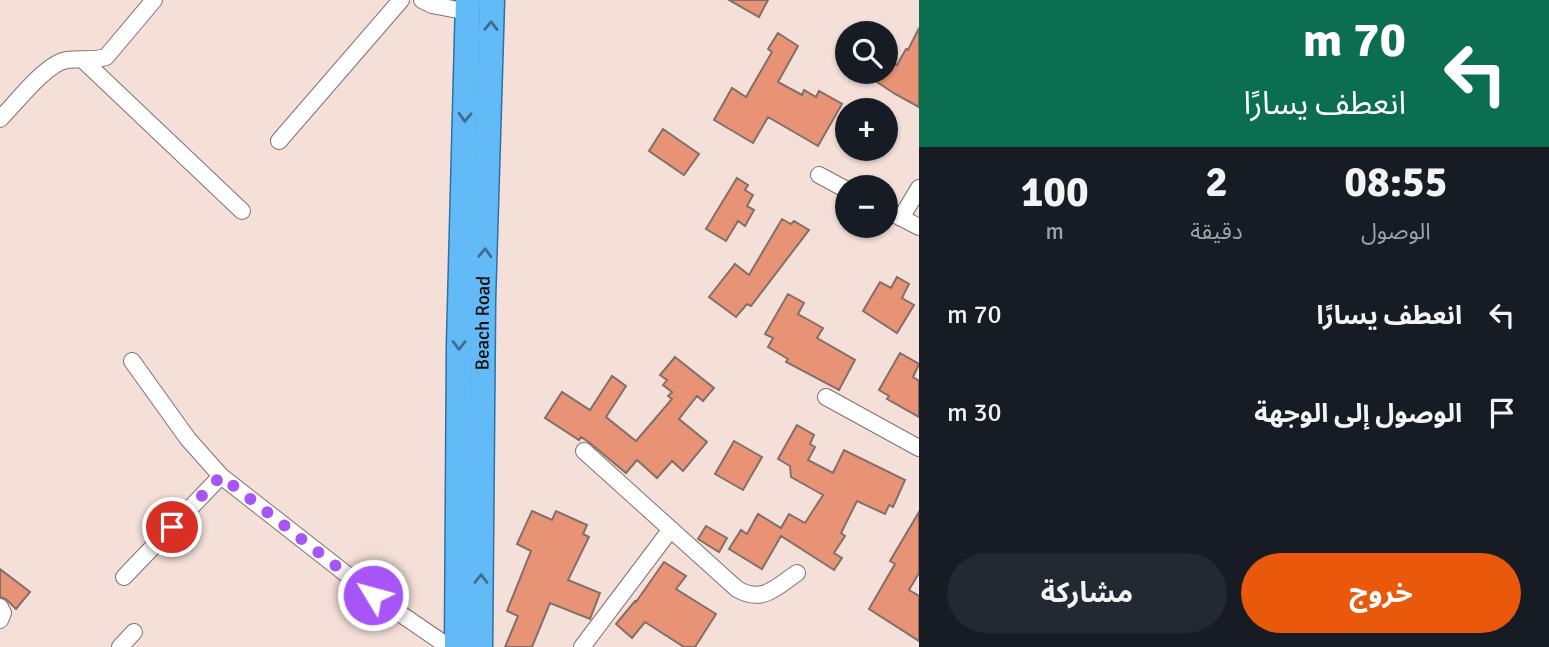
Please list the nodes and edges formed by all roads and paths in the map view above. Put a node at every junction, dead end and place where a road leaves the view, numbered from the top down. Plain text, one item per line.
1 (154, 0) edge
2 (401, 0) edge
3 (422, 0) edge
4 (492, 0) edge
5 (468, 6) edge
6 (85, 61) junction
7 (0, 119) edge
8 (279, 141) dead end
9 (819, 175) dead end
10 (835, 184) edge
11 (919, 188) edge
12 (242, 211) dead end
13 (898, 216) edge
14 (901, 218) junction
15 (919, 227) edge
16 (132, 361) dead end
17 (826, 397) dead end
18 (919, 448) edge
19 (584, 451) dead end
20 (221, 476) junction
21 (671, 530) junction
22 (797, 573) dead end
23 (124, 577) dead end
24 (0, 607) edge
25 (0, 620) edge
26 (134, 632) dead end
27 (121, 647) edge
28 (449, 647) edge
29 (457, 647) edge
30 (480, 647) edge
31 (582, 647) edge

1 - 6 street
2 - 8 street
3 - 5 street
30 -> 4 highway, Beach Road
5 -> 29 highway, Beach Road
6 - 7 street
6 - 12 street
9 - 10 street
11 - 14 street
13 - 14 street
14 - 15 street
16 - 20 street
17 - 18 street
19 - 21 street
20 - 23 street
20 - 28 street
21 - 22 street
21 - 31 street
24 - 25 street
26 - 27 street

